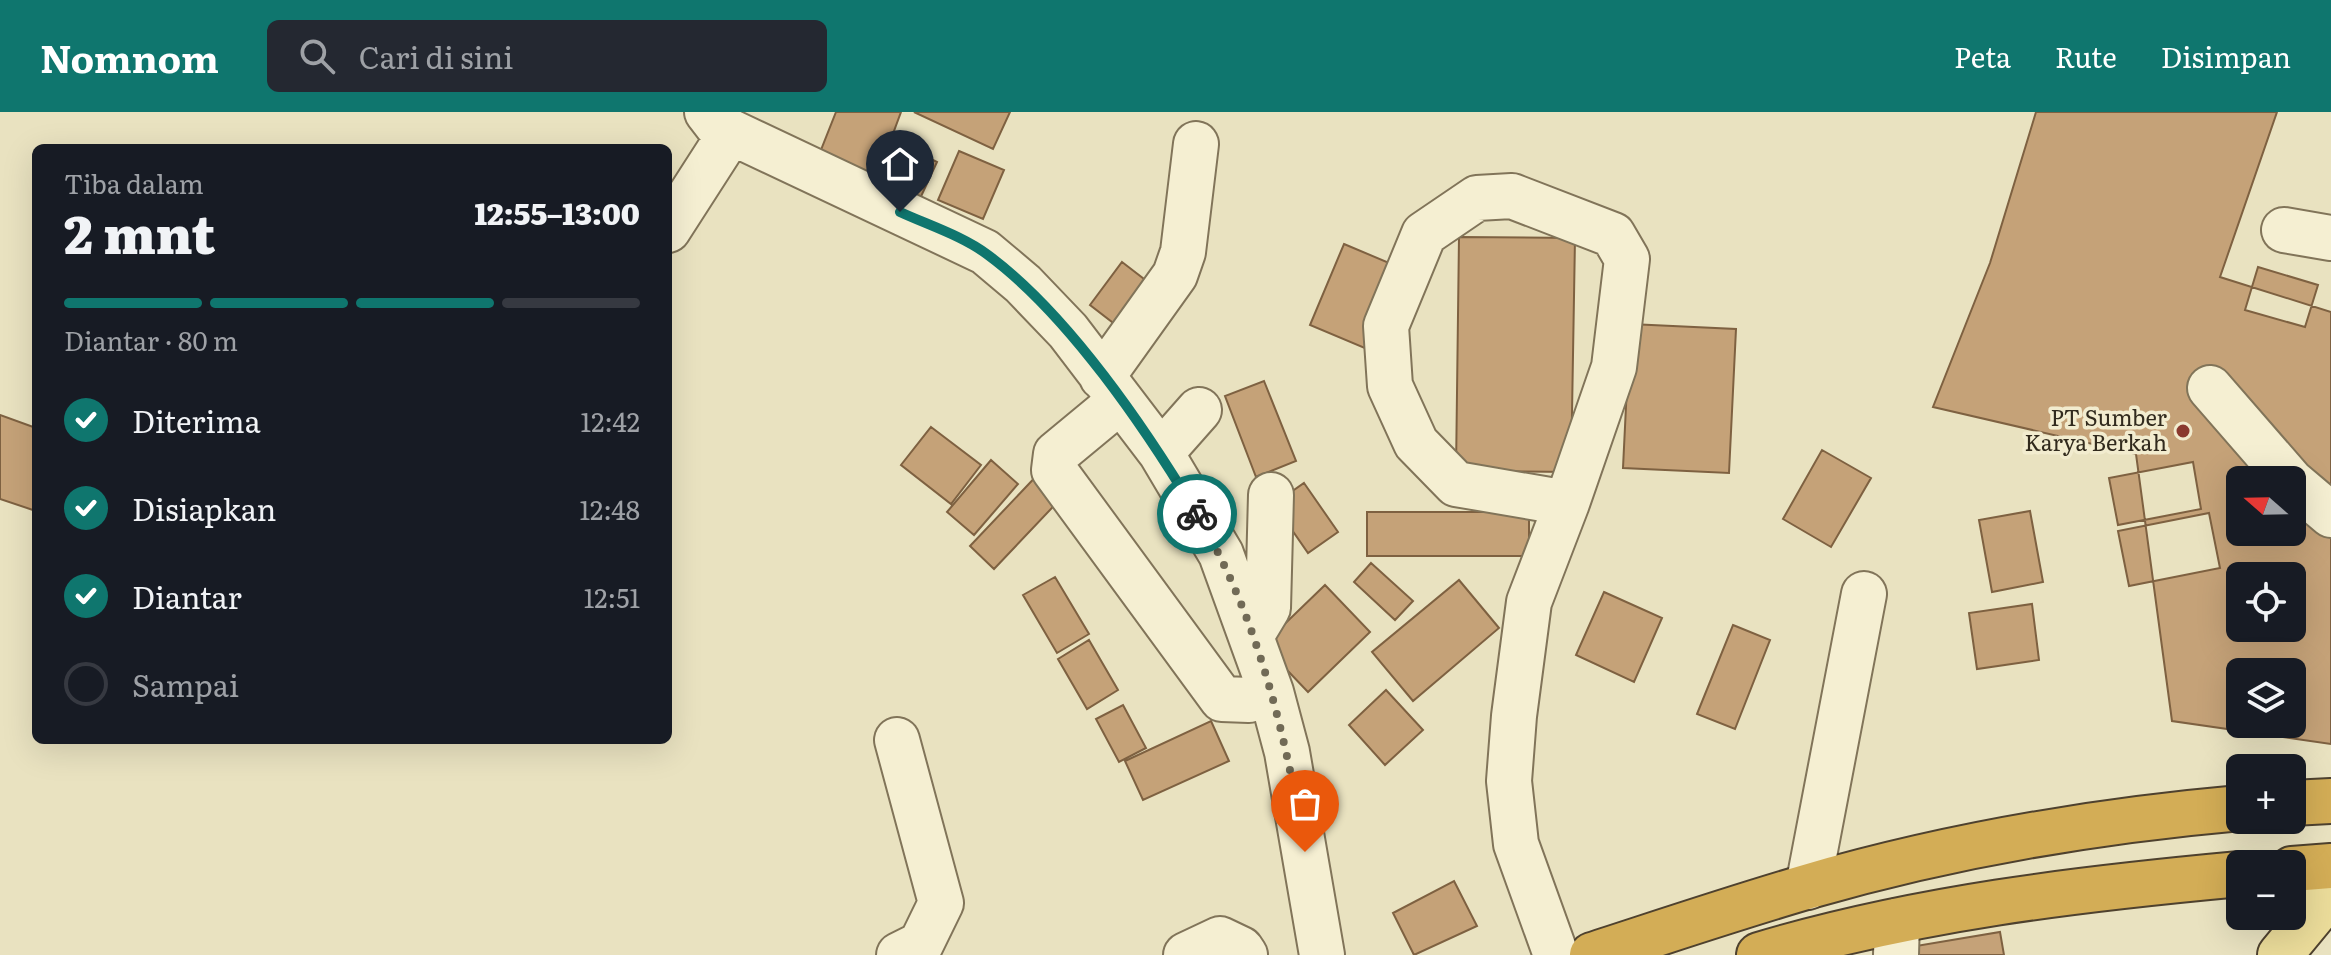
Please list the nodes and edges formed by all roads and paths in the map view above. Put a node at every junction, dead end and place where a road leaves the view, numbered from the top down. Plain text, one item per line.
1 (719, 122) edge
2 (1196, 144) dead end
3 (672, 222) edge
4 (2284, 230) dead end
5 (2331, 238) edge
6 (2210, 388) dead end
7 (1111, 389) junction
8 (1199, 410) dead end
9 (1161, 453) junction
10 (2278, 466) edge
11 (2306, 494) edge
12 (1271, 495) dead end
13 (1567, 503) junction
14 (2331, 515) edge
15 (1864, 594) dead end
16 (1253, 633) junction
17 (1271, 692) junction
18 (897, 740) dead end
19 (2331, 801) edge
20 (2306, 802) edge
21 (2224, 809) edge
22 (2331, 866) edge
23 (2306, 868) edge
24 (2226, 875) edge
25 (1808, 887) junction
26 (2331, 893) edge
27 (1896, 938) edge
28 (2295, 949) edge
29 (899, 955) edge
30 (1186, 955) edge
31 (1245, 955) edge
32 (1322, 955) edge
33 (1556, 955) edge
34 (1592, 955) edge
35 (1759, 955) edge

1 - 3 street
1 - 7 street
2 - 7 street
4 - 5 street
6 - 10 street
7 - 9 street
7 - 17 street
8 - 9 street
9 - 16 street
11 - 14 street
12 - 16 street
13 - 13 street
13 - 33 street
15 - 25 street
16 - 17 street
17 - 32 street
18 - 29 street
19 - 20 highway
21 - 25 highway
22 - 23 highway
24 - 27 highway
25 - 34 highway
26 - 28 main road
27 - 35 highway
30 - 31 street

